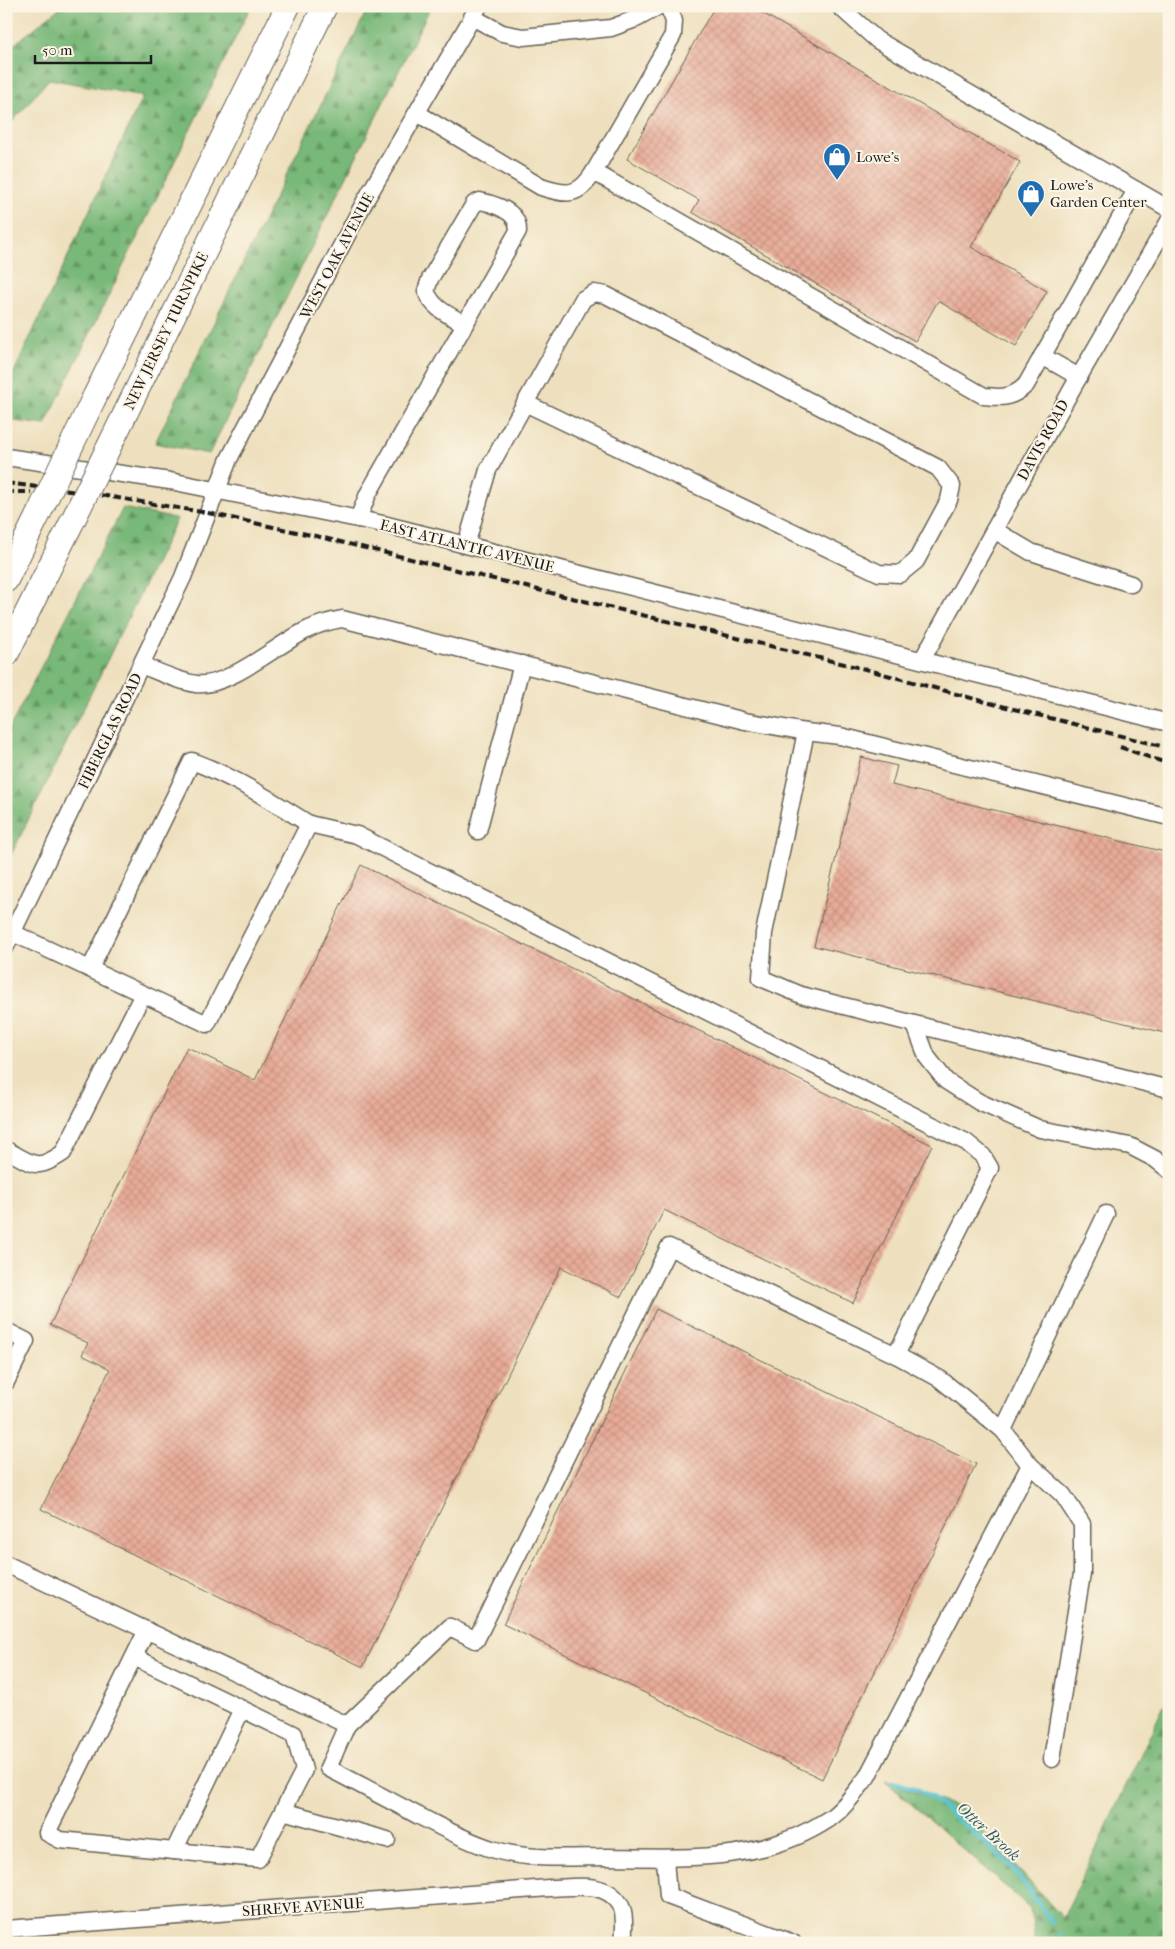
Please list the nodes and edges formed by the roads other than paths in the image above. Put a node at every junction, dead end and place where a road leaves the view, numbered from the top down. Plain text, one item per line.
1 (288, 6) edge
2 (325, 6) edge
3 (659, 6) edge
4 (668, 6) edge
5 (839, 6) edge
6 (476, 12) edge
7 (417, 113) junction
8 (594, 172) junction
9 (1136, 190) junction
10 (1169, 209) edge
11 (1169, 221) edge
12 (465, 324) junction
13 (1042, 356) junction
14 (1078, 377) junction
15 (525, 403) junction
16 (6, 457) edge
17 (216, 491) junction
18 (208, 513) joint
19 (358, 520) junction
20 (994, 530) junction
21 (466, 545) junction
22 (6, 580) edge
23 (1131, 584) dead end
24 (6, 655) edge
25 (922, 660) junction
26 (522, 664) junction
27 (141, 665) junction
28 (1169, 723) edge
29 (806, 732) junction
30 (1169, 817) edge
31 (309, 824) junction
32 (478, 831) dead end
33 (9, 939) edge
34 (90, 969) junction
35 (142, 994) junction
36 (915, 1025) junction
37 (1169, 1090) edge
38 (6, 1150) edge
39 (1169, 1170) edge
40 (1106, 1214) dead end
41 (6, 1332) edge
42 (896, 1356) junction
43 (6, 1382) edge
44 (1002, 1430) junction
45 (1030, 1465) junction
46 (6, 1564) edge
47 (147, 1630) junction
48 (134, 1657) junction
49 (242, 1709) junction
50 (347, 1724) junction
51 (1052, 1759) dead end
52 (283, 1811) junction
53 (387, 1840) dead end
54 (174, 1851) junction
55 (664, 1859) junction
56 (6, 1929) edge
57 (623, 1943) edge
58 (794, 1943) edge

1 - 22 highway, bridge
2 - 24 highway, NEW JERSEY TURNPIKE, bridge
3 - 6 street
4 - 8 street
5 - 9 street
6 - 7 street, WEST OAK AVENUE
7 - 8 street
7 - 17 street, WEST OAK AVENUE
8 - 13 street
9 - 10 street
9 - 13 street
11 - 14 street, DAVIS ROAD
12 - 12 street
12 - 19 street
13 - 14 street
14 - 20 street, DAVIS ROAD
15 - 15 street
15 - 21 street
16 - 17 street, EAST ATLANTIC AVENUE
17 - 18 street, WEST OAK AVENUE
17 - 19 street, EAST ATLANTIC AVENUE
18 - 27 street, FIBERGLAS ROAD
19 - 21 street, EAST ATLANTIC AVENUE
20 - 23 street
20 - 25 street, DAVIS ROAD
21 - 25 street, EAST ATLANTIC AVENUE
25 - 28 street, EAST ATLANTIC AVENUE
26 - 27 street
26 - 29 street
26 - 32 street
27 - 33 street, FIBERGLAS ROAD
29 - 30 street
29 - 36 street
31 - 34 street
31 - 35 street
31 - 42 street
33 - 34 street
34 - 35 street
35 - 38 street
36 - 37 street
36 - 39 street
40 - 44 street
41 - 43 street
42 - 44 street
42 - 50 street
44 - 45 street
45 - 51 street
45 - 55 street
46 - 47 street
47 - 48 street
47 - 50 street
48 - 49 street
48 - 54 street
49 - 52 street
49 - 54 street
50 - 55 street
52 - 53 street
52 - 54 street
55 - 58 street
56 - 57 street, SHREVE AVENUE

